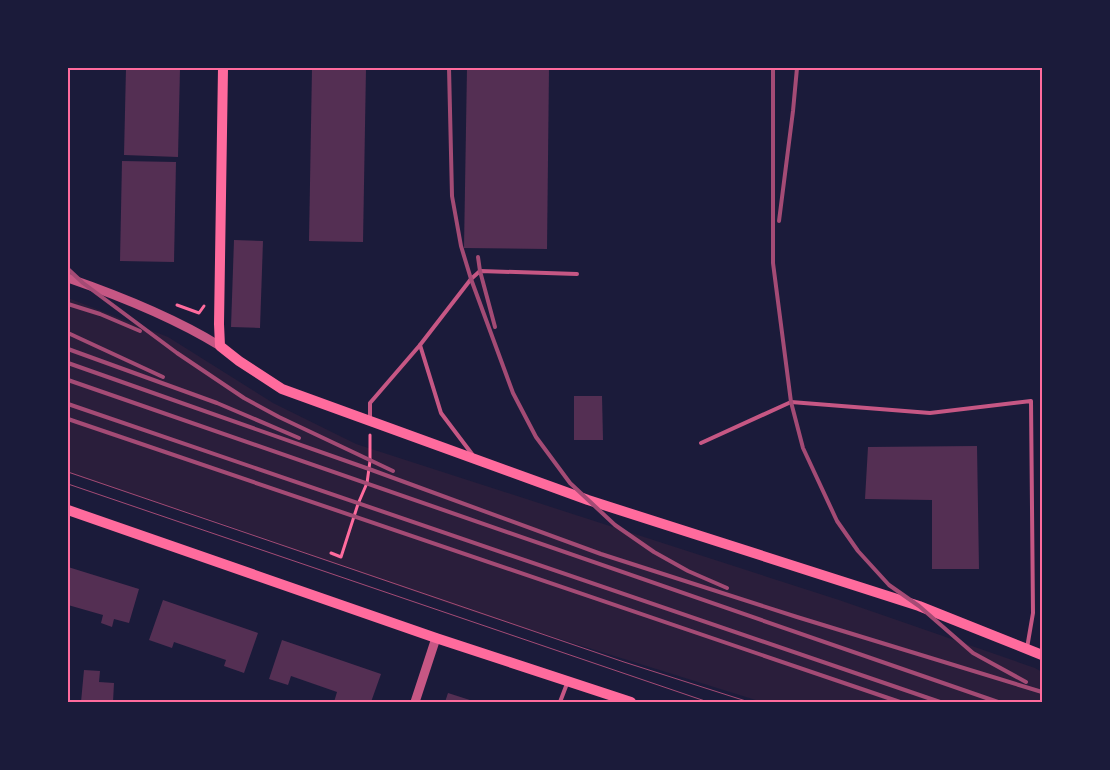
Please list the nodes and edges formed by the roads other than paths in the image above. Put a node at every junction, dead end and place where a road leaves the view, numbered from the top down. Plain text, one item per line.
1 (223, 68) edge
2 (576, 274) dead end
3 (68, 278) edge
4 (420, 345) junction
5 (220, 346) junction
6 (370, 423) junction
7 (701, 443) dead end
8 (477, 461) junction
9 (68, 510) edge
10 (436, 638) junction
11 (1027, 650) junction
12 (1042, 655) edge
13 (568, 681) junction
14 (415, 702) edge
15 (560, 702) edge
16 (631, 702) edge

1 - 5 main road
2 - 4 lane
3 - 5 street
4 - 6 lane
4 - 8 lane
5 - 6 main road
6 - 8 main road
7 - 11 lane
8 - 11 main road
9 - 10 main road
10 - 13 main road
10 - 14 street
11 - 12 main road
13 - 15 lane
13 - 16 main road

